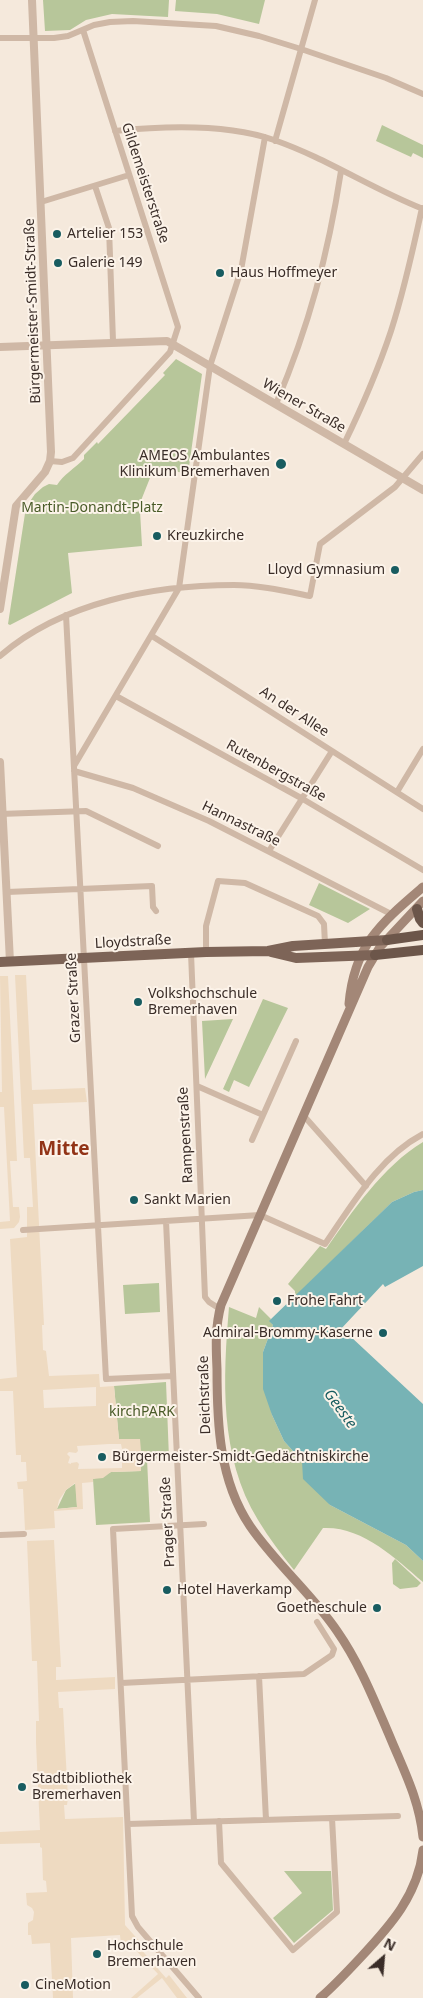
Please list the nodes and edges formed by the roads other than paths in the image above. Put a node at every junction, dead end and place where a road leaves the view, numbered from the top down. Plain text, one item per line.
1 (32, 0) edge
2 (315, 0) edge
3 (83, 30) junction
4 (34, 37) junction
5 (0, 38) edge
6 (301, 49) junction
7 (423, 94) edge
8 (115, 131) junction
9 (264, 137) junction
10 (275, 141) junction
11 (341, 171) junction
12 (129, 175) junction
13 (95, 186) junction
14 (41, 202) junction
15 (422, 209) edge
16 (113, 342) junction
17 (172, 344) junction
18 (46, 345) junction
19 (0, 347) edge
20 (210, 366) junction
21 (276, 404) junction
22 (344, 444) junction
23 (423, 454) edge
24 (50, 461) junction
25 (403, 478) junction
26 (423, 490) edge
27 (179, 588) junction
28 (0, 608) edge
29 (66, 615) junction
30 (152, 636) junction
31 (0, 656) edge
32 (116, 696) junction
33 (423, 749) edge
34 (332, 751) junction
35 (0, 762) edge
36 (74, 768) junction
37 (396, 792) junction
38 (300, 798) junction
39 (423, 809) edge
40 (76, 811) junction
41 (1, 814) edge
42 (158, 846) dead end
43 (269, 851) junction
44 (423, 870) edge
45 (423, 887) edge
46 (81, 889) junction
47 (7, 892) junction
48 (420, 905) edge
49 (156, 911) dead end
50 (391, 914) junction
51 (423, 923) edge
52 (423, 935) edge
53 (387, 940) junction
54 (368, 941) junction
55 (325, 944) junction
56 (423, 950) edge
57 (268, 951) junction
58 (206, 952) junction
59 (190, 953) junction
60 (374, 955) junction
61 (360, 956) junction
62 (85, 959) junction
63 (5, 962) edge
64 (348, 1014) junction
65 (296, 1041) dead end
66 (197, 1086) junction
67 (263, 1115) junction
68 (304, 1116) junction
69 (423, 1134) edge
70 (252, 1140) dead end
71 (366, 1186) junction
72 (260, 1215) junction
73 (203, 1219) junction
74 (166, 1221) junction
75 (99, 1225) junction
76 (23, 1230) dead end
77 (220, 1309) junction
78 (173, 1376) junction
79 (204, 1524) dead end
80 (180, 1526) junction
81 (24, 1534) dead end
82 (0, 1535) edge
83 (317, 1622) dead end
84 (259, 1676) junction
85 (188, 1680) junction
86 (121, 1683) junction
87 (398, 1816) dead end
88 (332, 1818) junction
89 (266, 1820) junction
90 (219, 1821) junction
91 (194, 1822) junction
92 (128, 1824) junction
93 (423, 1837) edge
94 (423, 1850) edge
95 (199, 1998) edge
96 (320, 1998) edge

1 - 4 street, Bürgermeister-Smidt-Straße
2 - 6 street
3 - 4 street
3 - 6 street
3 - 8 street, Gildemeisterstraße
4 - 5 street
4 - 14 street, Bürgermeister-Smidt-Straße
6 - 7 street
6 - 10 street
8 - 9 street
8 - 12 street, Gildemeisterstraße
9 - 10 street
9 - 20 street
10 - 11 street
11 - 15 street
11 - 21 street
12 - 13 street
12 - 17 street, Gildemeisterstraße
13 - 14 street
13 - 16 street
14 - 18 street, Bürgermeister-Smidt-Straße
15 - 22 street
16 - 17 street
16 - 18 street
17 - 20 street, Wiener Straße
17 - 24 street
18 - 19 street
18 - 24 street, Bürgermeister-Smidt-Straße
20 - 21 street, Wiener Straße
20 - 27 street
21 - 22 street, Wiener Straße
22 - 25 street, Wiener Straße
23 - 25 street
24 - 28 street
25 - 26 street, Wiener Straße
25 - 27 street
27 - 29 street
27 - 30 street
29 - 31 street
29 - 36 street, Grazer Straße
30 - 32 street
30 - 34 street, An der Allee
32 - 36 street
32 - 38 street, Rutenbergstraße
33 - 37 street
34 - 37 street, An der Allee
34 - 38 street
35 - 41 street
36 - 40 street, Grazer Straße
36 - 43 street, Hannastraße
37 - 39 street, An der Allee
38 - 43 street
38 - 44 street, Rutenbergstraße
40 - 41 street
40 - 42 street
40 - 46 street, Grazer Straße
41 - 47 street
43 - 50 street, Hannastraße
45 - 50 main road, Deichstraße
46 - 47 street
46 - 49 street
46 - 62 street, Grazer Straße
47 - 63 street
48 - 51 highway
48 - 53 main road, Deichstraße
50 - 54 main road, Deichstraße
52 - 53 highway
53 - 54 main road, Lloydstraße
53 - 60 main road, Deichstraße
54 - 55 main road, Lloydstraße
54 - 61 main road, Deichstraße
55 - 57 main road, Lloydstraße
55 - 58 street
56 - 60 highway
57 - 58 main road, Lloydstraße
57 - 61 main road, Lloydstraße
58 - 59 main road, Lloydstraße
59 - 62 main road, Lloydstraße
59 - 66 street, Rampenstraße
60 - 61 main road, Lloydstraße
60 - 64 main road, Deichstraße
61 - 64 main road, Deichstraße
62 - 63 main road, Lloydstraße
62 - 75 street, Grazer Straße
64 - 68 main road, Deichstraße
65 - 67 street
66 - 67 street
66 - 73 street, Rampenstraße
67 - 70 street
68 - 71 street
68 - 72 main road, Deichstraße
69 - 71 street
71 - 72 street
72 - 73 street
72 - 77 main road, Deichstraße
73 - 74 street
73 - 77 street, Rampenstraße
74 - 75 street
74 - 78 street, Prager Straße
75 - 76 street
75 - 78 street, Grazer Straße
77 - 93 main road, Deichstraße
78 - 80 street, Prager Straße
79 - 80 street
80 - 85 street, Prager Straße
80 - 86 street
81 - 82 street
83 - 84 street
84 - 85 street
84 - 89 street
85 - 86 street
85 - 91 street, Prager Straße
86 - 92 street
87 - 88 street
88 - 89 street
88 - 90 street
89 - 90 street
90 - 91 street
91 - 92 street
92 - 95 street
94 - 96 main road

